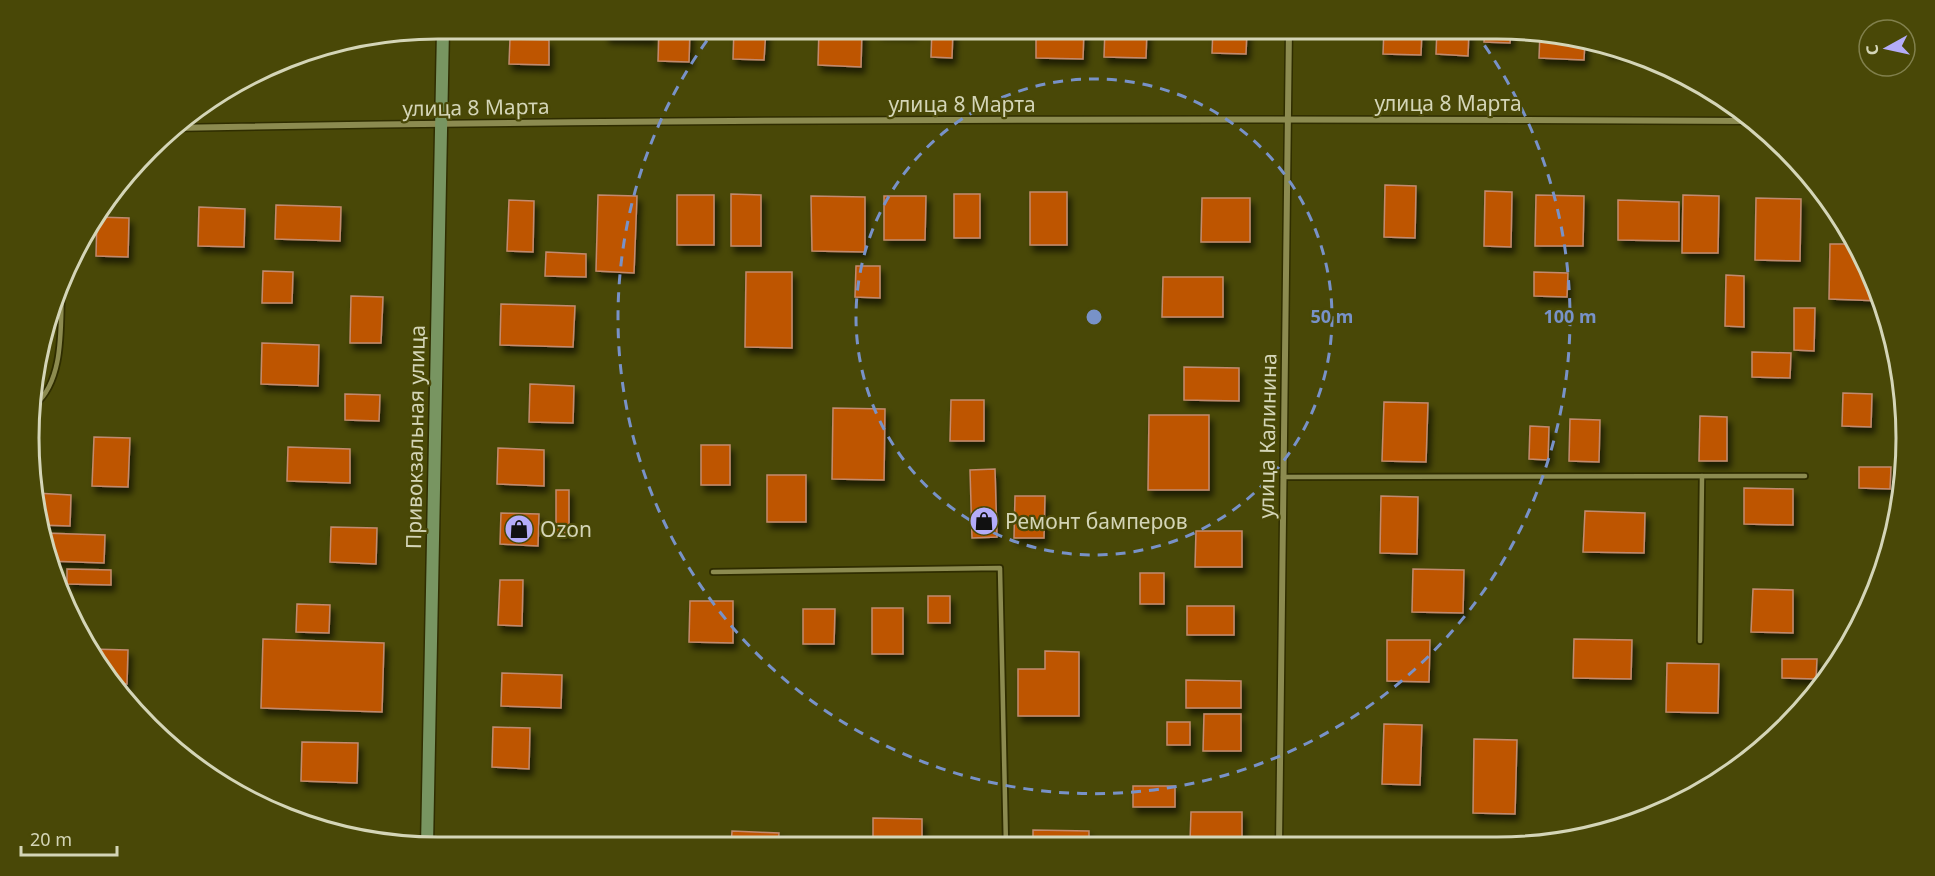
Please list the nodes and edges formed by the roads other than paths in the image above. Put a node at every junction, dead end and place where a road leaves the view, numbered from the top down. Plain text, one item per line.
1 (443, 39) edge
2 (1289, 39) edge
3 (1287, 118) junction
4 (1740, 121) edge
5 (441, 123) junction
6 (187, 128) edge
7 (61, 307) edge
8 (41, 398) edge
9 (1702, 476) junction
10 (1805, 476) dead end
11 (1283, 477) junction
12 (713, 572) dead end
13 (1700, 642) dead end
14 (427, 837) edge
15 (1006, 837) edge
16 (1279, 837) edge

1 - 5 street, Привокзальная улица
2 - 3 street, улица Калинина
3 - 4 street, улица 8 Марта
3 - 5 street, улица 8 Марта
3 - 11 street, улица Калинина
5 - 6 street, улица 8 Марта
5 - 14 street, Привокзальная улица
7 - 8 lane
9 - 10 lane
9 - 11 lane
9 - 13 lane
11 - 16 street, улица Калинина
12 - 15 lane

